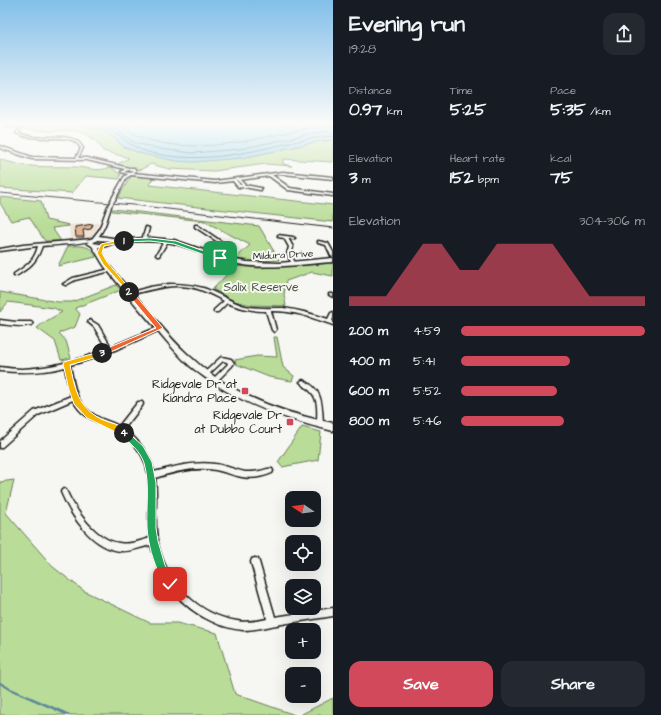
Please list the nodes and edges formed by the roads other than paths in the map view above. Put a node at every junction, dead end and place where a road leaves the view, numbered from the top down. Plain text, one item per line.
1 (30, 157) edge
2 (77, 158) joint
3 (115, 166) junction
4 (129, 169) junction
5 (135, 170) junction
6 (123, 173) junction
7 (131, 174) junction
8 (270, 174) junction
9 (145, 175) junction
10 (125, 178) junction
11 (333, 178) edge
12 (238, 179) junction
13 (234, 180) junction
14 (244, 186) junction
15 (260, 188) dead end
16 (333, 195) edge
17 (196, 226) dead end
18 (148, 228) dead end
19 (100, 230) junction
20 (279, 236) dead end
21 (286, 237) junction
22 (293, 238) dead end
23 (144, 240) junction
24 (166, 241) junction
25 (93, 242) junction
26 (104, 242) junction
27 (319, 242) dead end
28 (40, 245) junction
29 (0, 250) edge
30 (100, 253) junction
31 (158, 255) dead end
32 (213, 256) junction
33 (333, 256) edge
34 (333, 260) edge
35 (293, 263) junction
36 (110, 270) junction
37 (15, 275) dead end
38 (65, 284) dead end
39 (130, 294) junction
40 (226, 302) junction
41 (268, 310) junction
42 (216, 311) dead end
43 (333, 314) edge
44 (0, 322) edge
45 (90, 322) dead end
46 (331, 322) edge
47 (32, 324) dead end
48 (160, 328) junction
49 (274, 330) dead end
50 (110, 350) junction
51 (67, 364) junction
52 (0, 369) edge
53 (206, 374) junction
54 (215, 380) junction
55 (303, 382) dead end
56 (74, 397) junction
57 (140, 404) dead end
58 (320, 424) junction
59 (333, 427) edge
60 (120, 429) junction
61 (0, 445) edge
62 (270, 471) dead end
63 (150, 476) junction
64 (64, 492) dead end
65 (153, 541) junction
66 (255, 562) dead end
67 (333, 612) edge
68 (272, 622) junction

1 - 2 street
2 - 3 street
3 - 4 street
3 - 6 street
4 - 5 street
4 - 6 street
5 - 7 street
5 - 9 street
6 - 7 street
6 - 10 street
7 - 9 street
7 - 10 street
8 - 11 street
8 - 12 street
8 - 16 street
9 - 13 street
10 - 19 street, bridge
12 - 13 street
12 - 14 street
13 - 14 street
14 - 15 street
17 - 32 street
18 - 23 street
19 - 25 street
19 - 26 street
20 - 21 street
21 - 22 street
21 - 35 street
23 - 24 street, Mildura Drive
23 - 26 street, Mildura Drive
24 - 31 street
24 - 32 street, Mildura Drive
25 - 26 street
25 - 26 street
25 - 28 street
25 - 30 street
26 - 30 street
27 - 33 street
28 - 29 street
28 - 37 street
30 - 36 street
32 - 35 street, Mildura Drive
34 - 35 street, Mildura Drive
36 - 38 street
36 - 39 street
39 - 40 street
39 - 48 street
40 - 41 street
40 - 42 street
41 - 46 street
41 - 49 street
43 - 46 street
44 - 47 street
45 - 50 street
48 - 50 street
48 - 53 street
50 - 51 street
51 - 52 street
51 - 56 street
53 - 54 street
53 - 54 street
54 - 58 street
55 - 58 street
56 - 60 street
56 - 61 street
57 - 60 street
58 - 59 street
60 - 63 street
62 - 63 street
63 - 65 street
64 - 65 street
65 - 68 street
66 - 68 street
67 - 68 street

